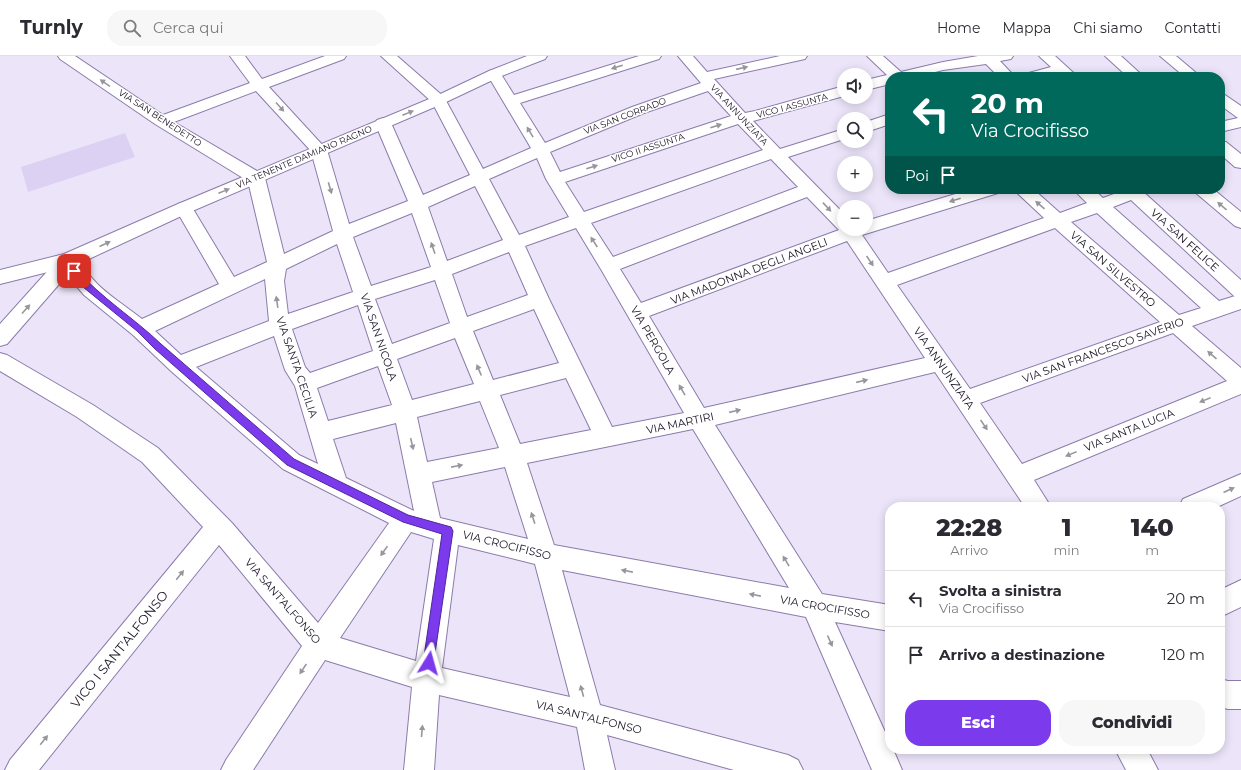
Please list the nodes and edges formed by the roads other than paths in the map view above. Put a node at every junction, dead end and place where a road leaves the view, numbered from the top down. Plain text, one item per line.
1 (66, 56) edge
2 (237, 56) edge
3 (339, 56) edge
4 (388, 56) edge
5 (540, 56) edge
6 (654, 56) edge
7 (686, 56) edge
8 (800, 56) edge
9 (874, 56) edge
10 (1006, 56) edge
11 (1046, 56) edge
12 (1112, 56) edge
13 (1168, 56) edge
14 (987, 57) edge
15 (938, 61) edge
16 (892, 72) edge
17 (910, 72) edge
18 (950, 72) edge
19 (1003, 72) edge
20 (1065, 72) edge
21 (1131, 72) edge
22 (1188, 72) edge
23 (494, 74) junction
24 (885, 80) edge
25 (708, 81) junction
26 (873, 83) edge
27 (260, 85) junction
28 (837, 93) edge
29 (438, 100) junction
30 (510, 101) junction
31 (1225, 102) edge
32 (1241, 114) edge
33 (741, 118) junction
34 (161, 121) junction
35 (885, 121) edge
36 (1241, 122) edge
37 (383, 123) junction
38 (873, 125) edge
39 (1225, 126) edge
40 (837, 136) edge
41 (319, 150) junction
42 (540, 150) junction
43 (1225, 150) edge
44 (776, 153) junction
45 (1241, 163) edge
46 (256, 178) junction
47 (480, 178) junction
48 (555, 179) junction
49 (810, 189) junction
50 (975, 194) edge
51 (1028, 194) edge
52 (1088, 194) edge
53 (1124, 194) edge
54 (1134, 194) edge
55 (1208, 194) edge
56 (418, 204) junction
57 (1100, 205) junction
58 (184, 208) junction
59 (837, 214) edge
60 (580, 220) junction
61 (1058, 220) junction
62 (1241, 222) edge
63 (873, 223) edge
64 (343, 234) junction
65 (837, 236) edge
66 (858, 236) edge
67 (514, 243) junction
68 (70, 260) junction
69 (277, 264) junction
70 (609, 266) junction
71 (441, 271) junction
72 (0, 277) edge
73 (884, 282) junction
74 (230, 286) junction
75 (1241, 291) edge
76 (365, 295) junction
77 (539, 299) junction
78 (1241, 302) edge
79 (1216, 310) junction
80 (638, 314) junction
81 (1176, 324) junction
82 (280, 325) junction
83 (461, 327) junction
84 (140, 329) junction
85 (0, 338) edge
86 (385, 355) junction
87 (0, 361) edge
88 (939, 363) junction
89 (178, 365) junction
90 (572, 368) junction
91 (1241, 381) edge
92 (305, 384) junction
93 (1241, 385) edge
94 (487, 391) junction
95 (966, 399) junction
96 (405, 412) junction
97 (699, 419) junction
98 (320, 434) junction
99 (606, 438) junction
100 (513, 455) junction
101 (418, 474) junction
102 (1018, 476) junction
103 (336, 484) junction
104 (1241, 485) edge
105 (1036, 502) edge
106 (1202, 502) edge
107 (428, 525) junction
108 (219, 527) junction
109 (545, 555) junction
110 (1241, 593) edge
111 (1225, 601) edge
112 (814, 606) junction
113 (885, 617) edge
114 (319, 645) junction
115 (427, 678) junction
116 (589, 716) junction
117 (1133, 754) edge
118 (20, 770) edge
119 (236, 770) edge
120 (419, 770) edge
121 (600, 770) edge
122 (788, 770) edge
123 (887, 770) edge
124 (1143, 770) edge

34 -> 1 street, VIA SAN BENEDETTO
2 - 27 street
3 - 27 street
4 - 29 street
5 - 23 street, VIA TENENTE DAMIANO RAGNO
6 -> 30 street
7 - 25 street, VIA ANNUNZIATA
25 -> 8 street, VIA SAN CORRADO
9 - 16 street
10 - 14 street
11 - 20 street
12 - 21 street
13 - 22 street
14 - 15 street
14 - 19 street
15 - 17 street
15 - 18 street
23 - 29 street, VIA TENENTE DAMIANO RAGNO
23 - 30 street, VIA PERGOLA
24 - 26 street
25 - 33 street, VIA ANNUNZIATA
25 - 42 street, VIA SAN CORRADO
27 - 34 street
27 -> 41 street
28 - 33 street, VICO I ASSUNTA
37 -> 29 street, VIA TENENTE DAMIANO RAGNO
29 - 47 street
42 -> 30 street, VIA PERGOLA
31 - 32 street
33 - 44 street, VIA ANNUNZIATA
48 -> 33 street, VICO II ASSUNTA
34 - 46 street, VIA SAN BENEDETTO
35 - 38 street
36 - 39 street
37 - 41 street, VIA TENENTE DAMIANO RAGNO
37 - 56 street
40 - 44 street
41 - 46 street, VIA TENENTE DAMIANO RAGNO
41 -> 64 street, VIA SAN NICOLA
42 - 47 street, VIA SAN CORRADO
42 - 48 street, VIA PERGOLA
43 - 45 street
44 - 49 street, VIA ANNUNZIATA
44 - 60 street
58 -> 46 street, VIA TENENTE DAMIANO RAGNO
46 - 69 street, VIA SANTA CECILIA
47 - 56 street, VIA SAN CORRADO
47 - 67 street
48 - 60 street, VIA PERGOLA
49 -> 59 street, VIA ANNUNZIATA
49 - 70 street
50 -> 63 street, VIA MADONNA DEGLI ANGELI
61 -> 51 street, VIA SAN SILVESTRO
52 - 57 street
53 - 57 street
54 - 75 street, VIA SAN FELICE
62 -> 55 street
56 - 64 street, VIA SAN CORRADO
71 -> 56 street
57 - 61 street
57 - 79 street
68 -> 58 street, VIA TENENTE DAMIANO RAGNO
58 - 74 street
60 - 67 street
70 -> 60 street, VIA PERGOLA
61 - 73 street
61 - 81 street, VIA SAN SILVESTRO
64 - 69 street, VIA SAN CORRADO
64 - 76 street, VIA SAN NICOLA
65 - 80 street, VIA MADONNA DEGLI ANGELI
66 -> 73 street, VIA ANNUNZIATA
67 - 71 street
67 - 77 street
68 - 72 street
68 - 84 street, VIA CROCIFISSO
85 -> 68 street
69 - 74 street, VIA SAN CORRADO
82 -> 69 street, VIA SANTA CECILIA
70 - 80 street, VIA PERGOLA
71 - 76 street
71 - 83 street
73 - 88 street, VIA ANNUNZIATA
74 - 84 street, VIA SAN CORRADO
76 - 82 street
76 - 86 street, VIA SAN NICOLA
77 - 83 street
77 - 90 street
78 - 79 street, VIA SAN FRANCESCO SAVERIO
79 - 81 street, VIA SAN FRANCESCO SAVERIO
97 -> 80 street, VIA PERGOLA
91 -> 81 street, VIA SAN SILVESTRO
81 - 95 street, VIA SAN FRANCESCO SAVERIO
82 - 89 street
82 - 92 street, VIA SANTA CECILIA
83 - 86 street
94 -> 83 street
84 - 89 street, VIA CROCIFISSO
86 - 92 street
86 - 96 street, VIA SAN NICOLA
87 - 108 street, VIA SANT'ALFONSO
88 - 95 street, VIA ANNUNZIATA
97 -> 88 street, VIA MARTIRI
89 - 103 street, VIA CROCIFISSO
90 - 94 street
90 - 99 street
92 - 98 street, VIA SANTA CECILIA
93 -> 102 street, VIA SANTA LUCIA
94 - 96 street
94 - 100 street
95 -> 102 street, VIA ANNUNZIATA
96 - 98 street
96 -> 101 street, VIA SAN NICOLA
97 - 99 street, VIA MARTIRI
112 -> 97 street, VIA PERGOLA
98 - 103 street, VIA SANTA CECILIA
99 - 100 street, VIA MARTIRI
101 -> 100 street, VIA MARTIRI
109 -> 100 street
101 - 107 street, VIA SAN NICOLA
102 - 105 street, VIA ANNUNZIATA
103 - 107 street, VIA CROCIFISSO
106 -> 104 street
107 - 109 street, VIA CROCIFISSO
107 -> 114 street
107 - 115 street
108 - 114 street, VIA SANT'ALFONSO
118 -> 108 street, VICO I SANT'ALFONSO
112 -> 109 street, VIA CROCIFISSO
116 -> 109 street
110 - 111 street
112 - 113 street, VIA CROCIFISSO
112 -> 123 street, VIA PERGOLA
114 - 115 street, VIA SANT'ALFONSO
114 -> 119 street
115 - 116 street, VIA SANT'ALFONSO
120 -> 115 street
116 - 121 street
116 - 122 street, VIA SANT'ALFONSO
117 - 124 street

